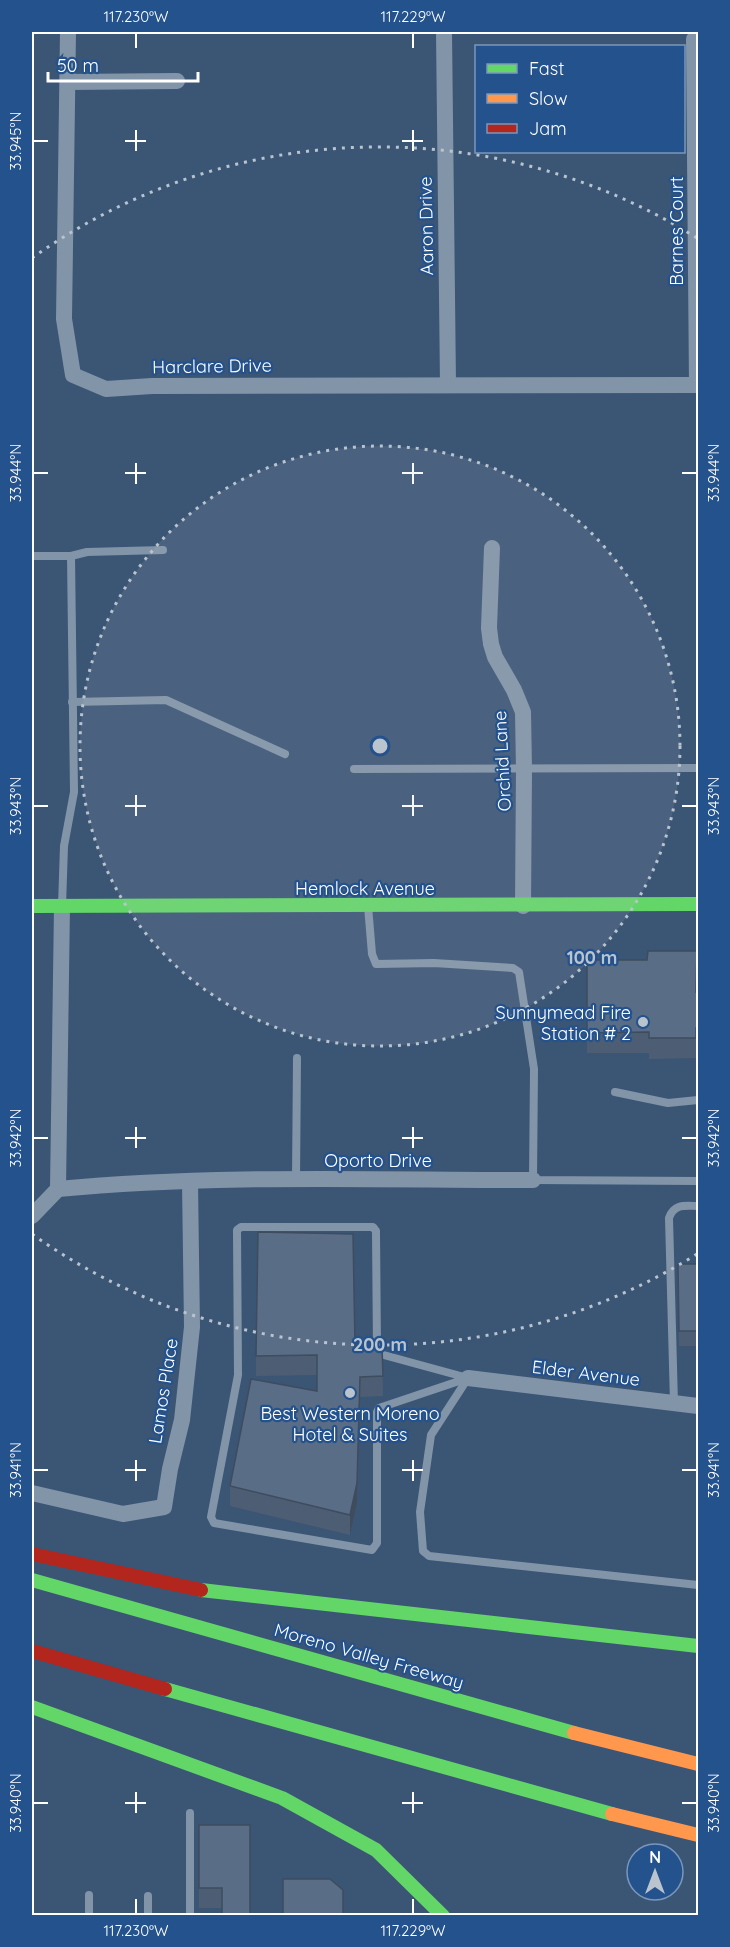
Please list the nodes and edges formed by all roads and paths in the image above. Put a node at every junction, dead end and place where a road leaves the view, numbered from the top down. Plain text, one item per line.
1 (68, 32) edge
2 (444, 32) edge
3 (694, 39) dead end
4 (177, 81) dead end
5 (69, 82) junction
6 (448, 384) junction
7 (698, 385) edge
8 (492, 548) dead end
9 (163, 550) dead end
10 (32, 556) edge
11 (71, 556) junction
12 (72, 702) junction
13 (285, 754) dead end
14 (699, 768) edge
15 (354, 769) dead end
16 (524, 770) junction
17 (699, 904) edge
18 (32, 906) edge
19 (62, 906) junction
20 (368, 906) junction
21 (523, 906) junction
22 (297, 1058) dead end
23 (615, 1092) dead end
24 (699, 1100) edge
25 (296, 1180) junction
26 (533, 1180) junction
27 (699, 1181) edge
28 (190, 1182) junction
29 (58, 1189) junction
30 (699, 1206) edge
31 (32, 1216) edge
32 (468, 1378) junction
33 (674, 1403) junction
34 (699, 1406) edge
35 (32, 1493) edge
36 (32, 1554) edge
37 (32, 1580) edge
38 (699, 1585) edge
39 (699, 1646) edge
40 (32, 1651) edge
41 (32, 1707) edge
42 (699, 1764) edge
43 (190, 1813) dead end
44 (699, 1835) edge
45 (89, 1895) dead end
46 (148, 1896) dead end
47 (89, 1916) edge
48 (148, 1916) edge
49 (190, 1916) edge
50 (443, 1916) edge

1 - 5 street, Harclare Drive
2 - 6 street, Aaron Drive
3 - 7 street, Barnes Court
4 - 5 street
5 - 6 street, Harclare Drive
6 - 7 street, Harclare Drive
8 - 16 street, Orchid Lane
9 - 11 lane
10 - 11 lane
11 - 12 lane
12 - 13 lane
12 - 19 lane
14 - 16 lane
15 - 16 lane
16 - 21 street, Orchid Lane
17 - 21 main road, Hemlock Avenue
18 - 19 main road, Hemlock Avenue
19 - 20 main road, Hemlock Avenue
19 - 29 street
20 - 21 main road, Hemlock Avenue
20 - 26 lane
22 - 25 lane
23 - 24 lane
25 - 26 street, Oporto Drive
25 - 28 street, Oporto Drive
26 - 27 lane, Oporto Drive
28 - 29 street, Oporto Drive
28 - 35 street, Lamos Place
29 - 31 street
30 - 33 lane
32 - 32 lane
32 - 33 street, Elder Avenue
32 - 38 lane
33 - 34 street, Elder Avenue
36 - 39 main road
37 - 42 main road, Moreno Valley Freeway
40 - 44 main road
41 - 50 main road
43 - 49 lane
45 - 47 lane
46 - 48 lane

